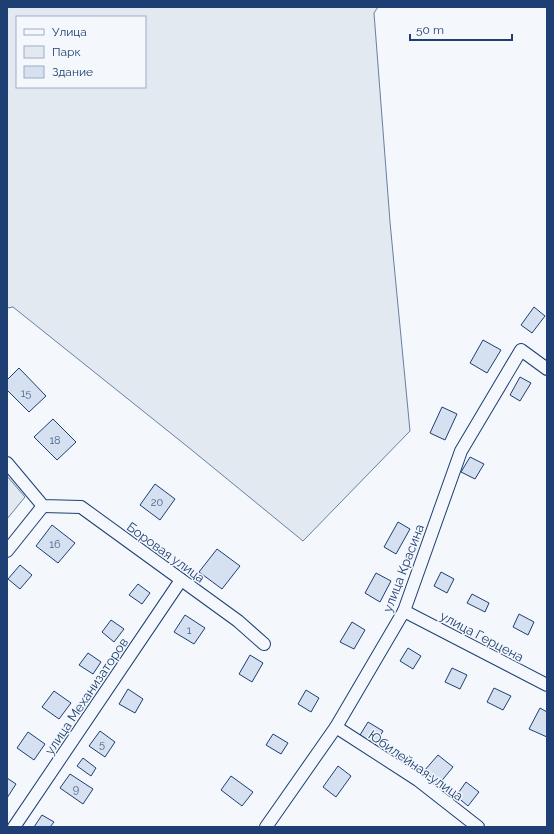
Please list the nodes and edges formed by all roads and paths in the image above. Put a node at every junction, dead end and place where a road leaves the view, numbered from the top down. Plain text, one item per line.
1 (547, 369) edge
2 (7, 462) edge
3 (43, 506) junction
4 (7, 551) edge
5 (181, 580) junction
6 (404, 611) junction
7 (264, 644) dead end
8 (547, 686) edge
9 (336, 727) junction
10 (14, 827) edge
11 (266, 827) edge
12 (478, 827) edge

1 - 6 street, улица Красина
2 - 3 street
3 - 4 street
3 - 5 street, Боровая улица
5 - 7 street, Боровая улица
5 - 10 street, улица Механизаторов
6 - 8 street, улица Герцена
6 - 9 street, улица Красина
9 - 11 street, улица Красина
9 - 12 street, Юбилейная улица

